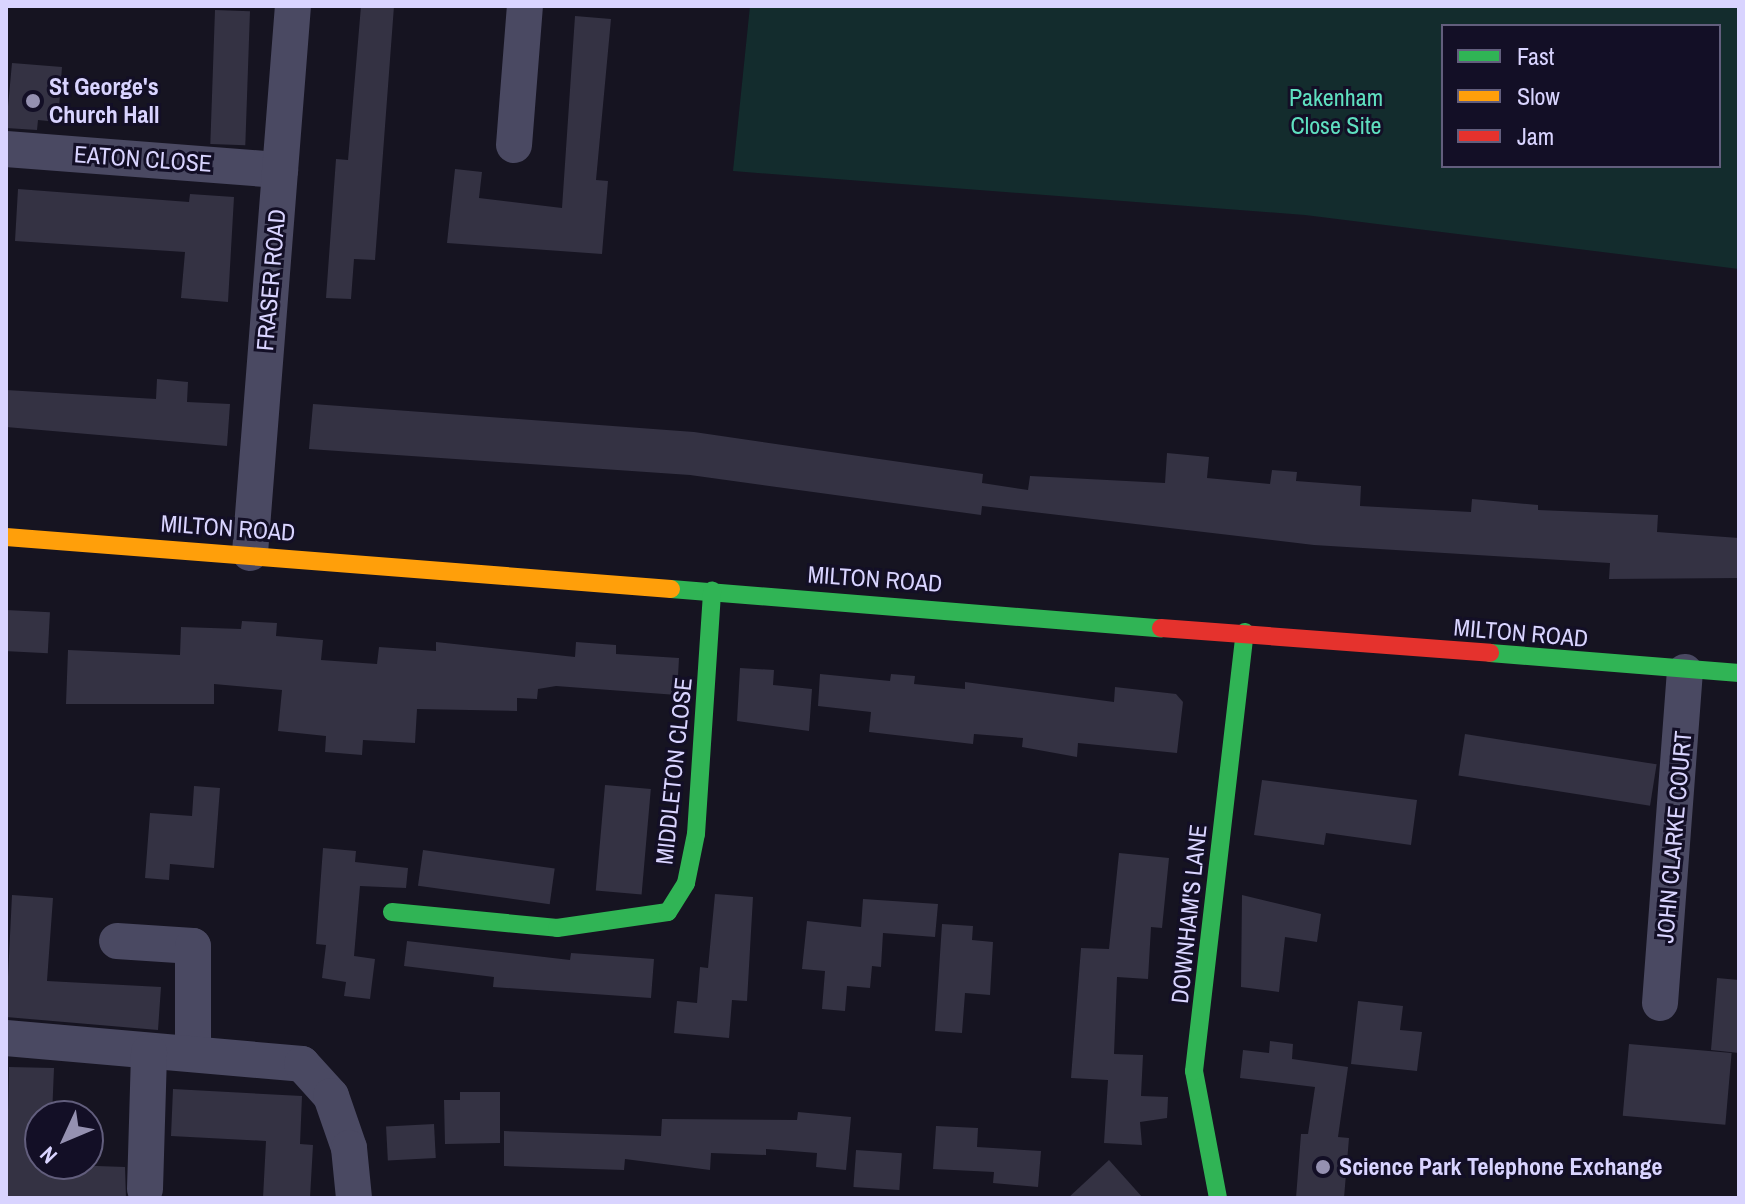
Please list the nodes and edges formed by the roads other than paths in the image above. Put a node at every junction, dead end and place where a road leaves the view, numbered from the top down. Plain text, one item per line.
1 (293, 6) edge
2 (525, 6) edge
3 (514, 145) dead end
4 (6, 149) edge
5 (280, 170) junction
6 (6, 537) edge
7 (250, 553) junction
8 (712, 591) junction
9 (1245, 632) junction
10 (1685, 672) junction
11 (1739, 673) edge
12 (392, 912) dead end
13 (117, 941) dead end
14 (1660, 1003) dead end
15 (6, 1038) edge
16 (149, 1052) junction
17 (193, 1052) junction
18 (145, 1189) dead end
19 (354, 1198) edge
20 (1218, 1198) edge

1 - 5 street, FRASER ROAD
2 - 3 street
4 - 5 street, EATON CLOSE
5 - 7 street, FRASER ROAD
6 - 7 main road, MILTON ROAD
7 - 8 main road, MILTON ROAD
8 - 9 main road, MILTON ROAD
8 - 12 main road, MIDDLETON CLOSE
9 - 10 main road, MILTON ROAD
9 - 20 main road, DOWNHAM'S LANE
10 - 11 main road, MILTON ROAD
10 - 14 street, JOHN CLARKE COURT
13 - 17 street
15 - 16 street
16 - 17 street
16 - 18 street
17 - 19 street

